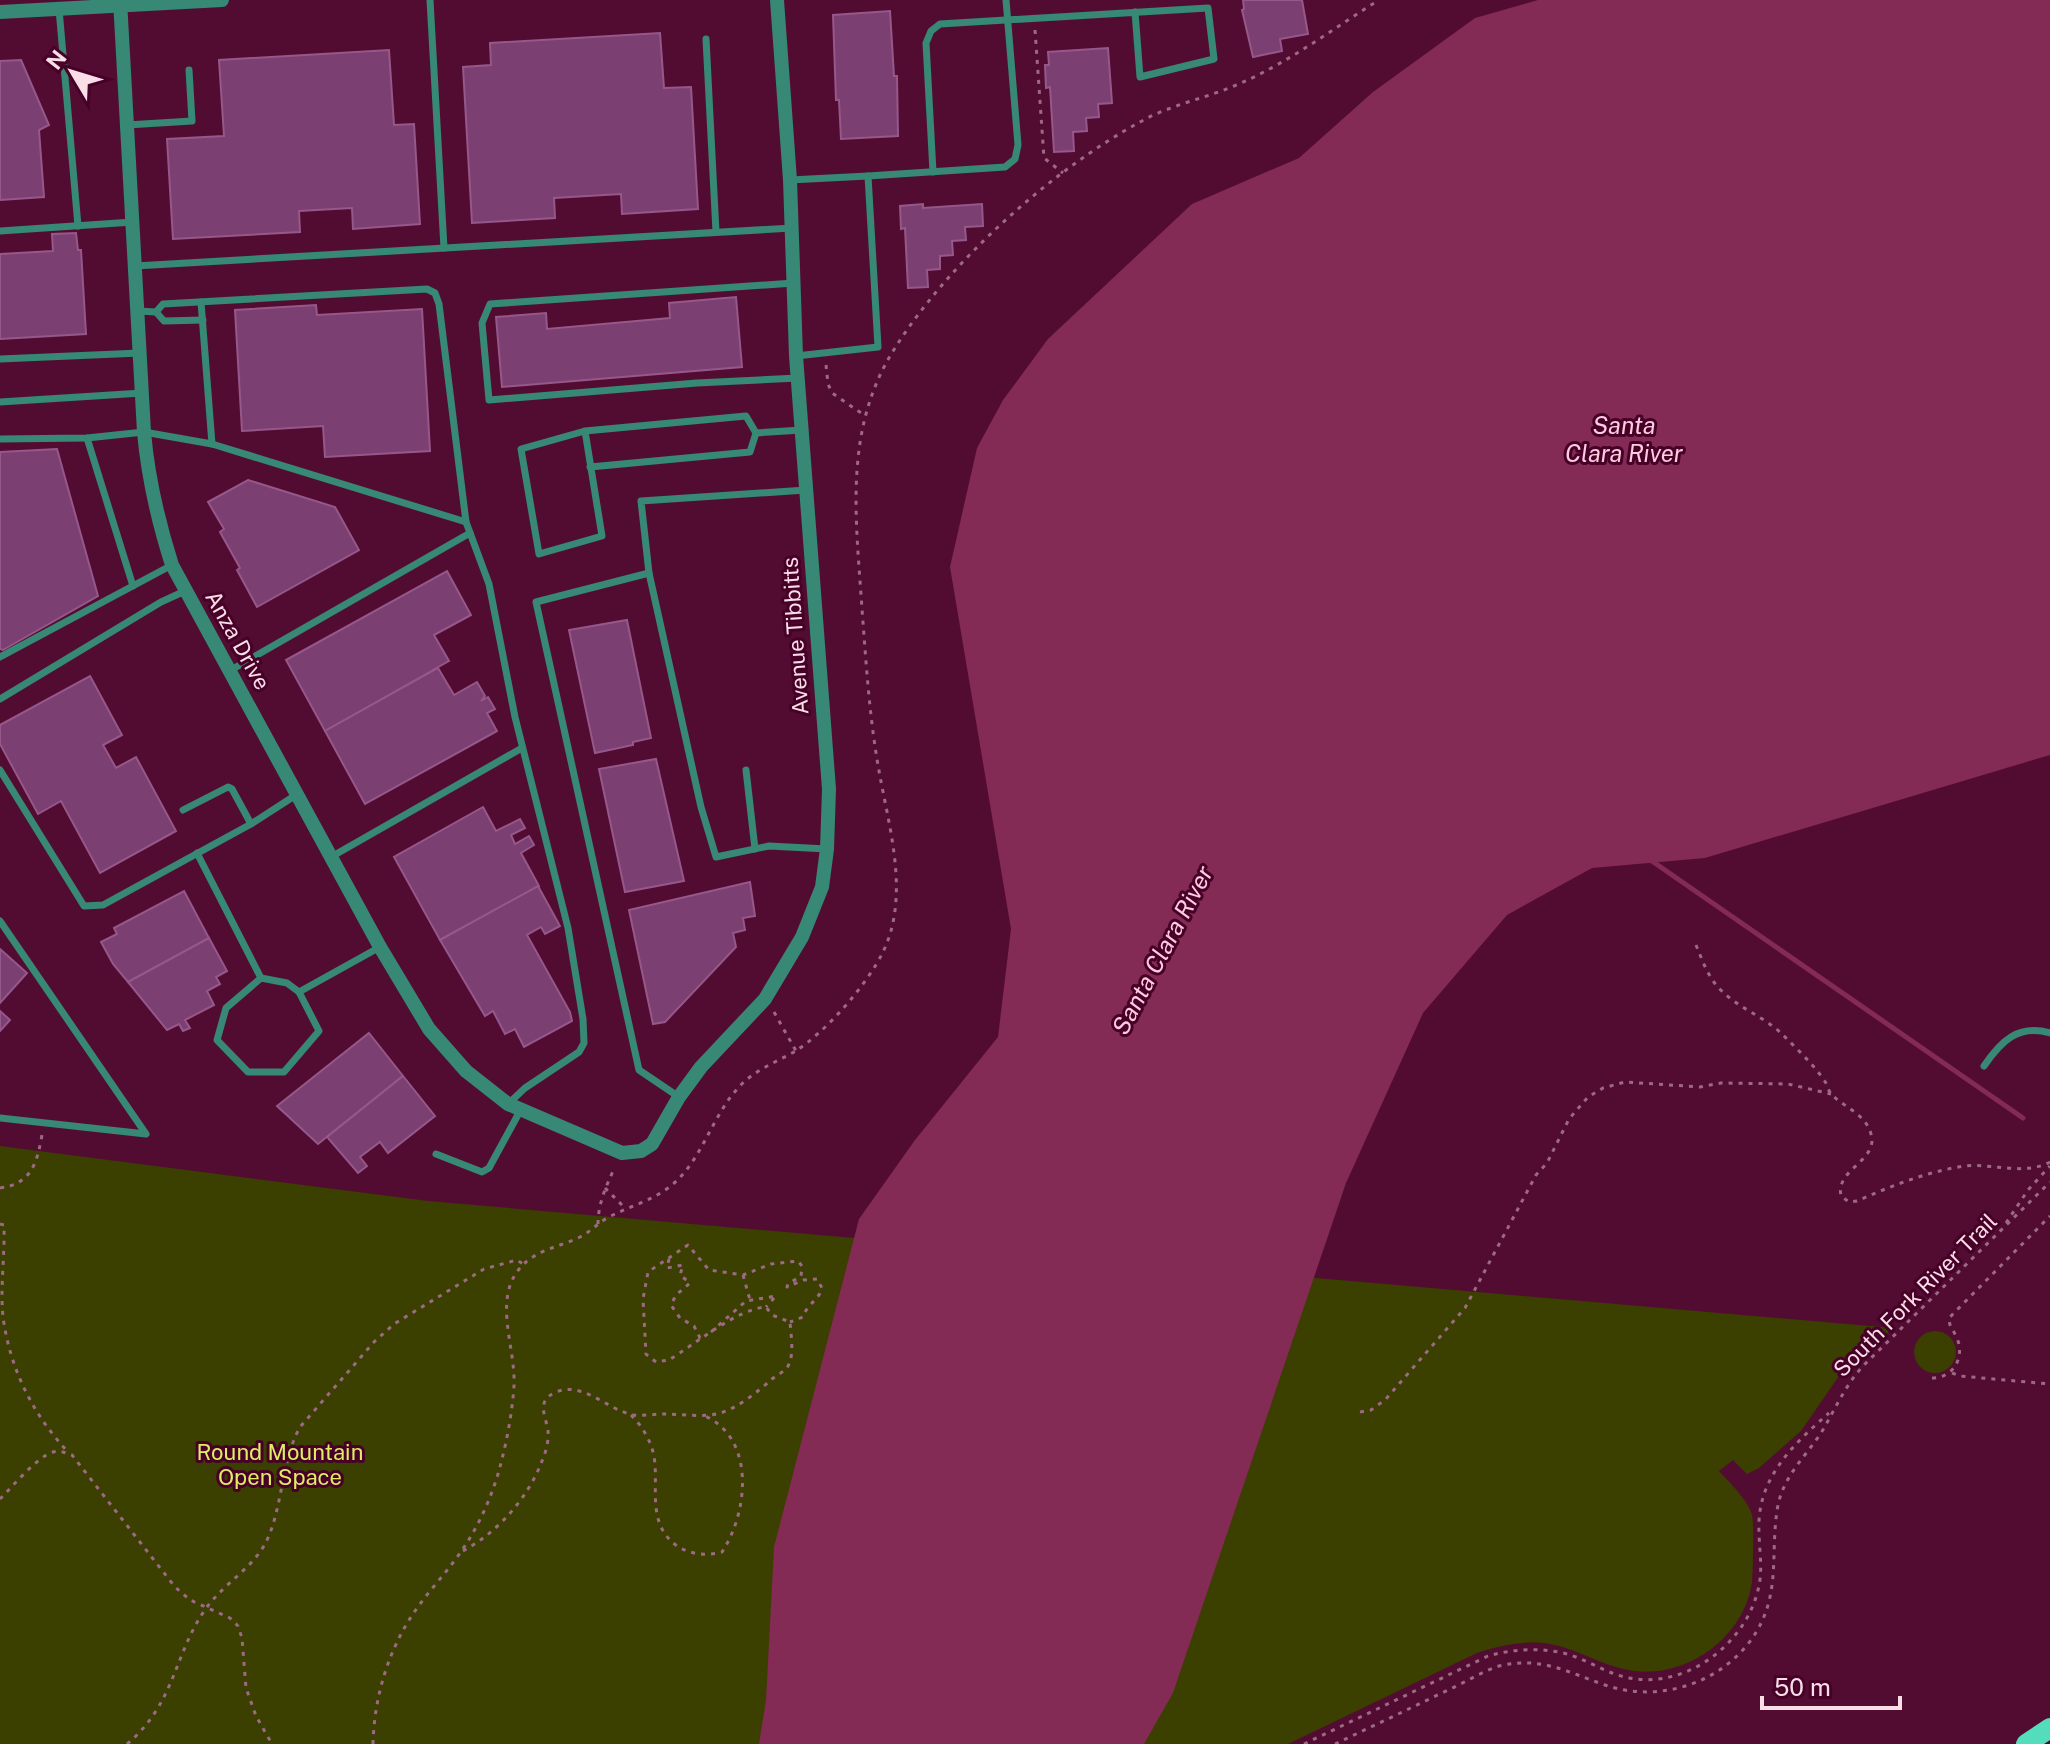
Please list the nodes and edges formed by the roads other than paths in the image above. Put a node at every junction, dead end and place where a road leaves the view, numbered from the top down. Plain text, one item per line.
1 (222, 0) edge
2 (430, 0) edge
3 (777, 0) edge
4 (1006, 0) edge
5 (120, 3) edge
6 (59, 9) junction
7 (0, 12) edge
8 (1135, 12) junction
9 (1008, 20) junction
10 (706, 39) dead end
11 (189, 70) dead end
12 (127, 125) junction
13 (933, 172) junction
14 (868, 176) junction
15 (790, 180) junction
16 (133, 222) junction
17 (78, 226) junction
18 (792, 228) junction
19 (0, 231) edge
20 (716, 232) junction
21 (444, 248) junction
22 (135, 266) junction
23 (794, 283) junction
24 (201, 302) junction
25 (138, 311) junction
26 (156, 312) junction
27 (203, 320) junction
28 (140, 353) junction
29 (796, 356) junction
30 (0, 359) edge
31 (798, 378) junction
32 (142, 393) junction
33 (0, 402) edge
34 (802, 430) junction
35 (585, 431) junction
36 (144, 432) junction
37 (756, 433) junction
38 (87, 438) junction
39 (0, 439) edge
40 (212, 444) junction
41 (590, 467) junction
42 (806, 490) junction
43 (466, 522) junction
44 (470, 533) junction
45 (172, 565) junction
46 (649, 573) junction
47 (133, 586) junction
48 (185, 591) junction
49 (0, 657) edge
50 (231, 670) junction
51 (0, 699) edge
52 (522, 748) junction
53 (0, 770) edge
54 (746, 770) dead end
55 (298, 795) junction
56 (183, 810) dead end
57 (251, 824) junction
58 (755, 849) junction
59 (827, 849) junction
60 (197, 853) junction
61 (331, 857) junction
62 (0, 921) edge
63 (380, 947) junction
64 (261, 978) junction
65 (299, 992) junction
66 (2050, 1033) edge
67 (1984, 1066) dead end
68 (679, 1097) junction
69 (514, 1108) junction
70 (0, 1118) edge
71 (622, 1153) joint
72 (436, 1154) dead end
73 (2050, 1728) edge
74 (2026, 1744) edge

1 - 5 street
2 - 21 lane
3 - 15 street, Avenue Tibbitts
4 - 9 lane
5 - 6 street
5 - 12 street, Anza Drive
6 - 7 street
6 - 17 lane
8 - 8 lane
8 - 9 lane
9 - 13 lane
9 - 13 lane
10 - 20 lane
11 - 12 lane
12 - 16 street, Anza Drive
13 - 14 lane
14 - 15 lane
14 - 29 lane
15 - 18 street, Avenue Tibbitts
16 - 17 lane
16 - 22 street, Anza Drive
17 - 19 lane
18 - 20 lane
18 - 23 street, Avenue Tibbitts
20 - 21 lane
21 - 22 lane
22 - 25 street, Anza Drive
23 - 29 street, Avenue Tibbitts
23 - 31 lane
24 - 26 lane
24 - 27 lane
24 - 43 lane
25 - 26 lane
25 - 28 street, Anza Drive
26 - 27 lane
27 - 40 lane
28 - 30 lane
28 - 32 street, Anza Drive
29 - 31 street, Avenue Tibbitts
31 - 34 street, Avenue Tibbitts
32 - 33 lane
32 - 36 street, Anza Drive
34 - 37 lane
34 - 42 street, Avenue Tibbitts
35 - 37 lane
35 - 41 lane
35 - 41 lane
36 - 38 lane
36 - 40 lane
36 - 45 street, Anza Drive
37 - 41 lane
38 - 39 lane
38 - 47 lane
40 - 43 lane
42 - 46 lane
42 - 59 street, Avenue Tibbitts
43 - 44 lane
44 - 50 lane
44 - 52 lane
45 - 47 lane
45 - 48 street, Anza Drive
46 - 58 lane
46 - 68 lane
47 - 49 lane
48 - 50 street, Anza Drive
48 - 51 lane
50 - 55 street, Anza Drive
52 - 61 lane
52 - 69 lane
53 - 60 lane
54 - 58 lane
55 - 57 lane
55 - 61 street, Anza Drive
56 - 57 lane
57 - 60 lane
58 - 59 lane
59 - 68 street, Avenue Tibbitts
60 - 64 lane
61 - 63 street, Anza Drive
62 - 70 lane
63 - 65 lane
63 - 69 street, Anza Drive
64 - 65 lane
64 - 65 lane
66 - 67 lane
68 - 71 street, Avenue Tibbitts
69 - 71 street, Anza Drive
69 - 72 lane
73 - 74 main road

